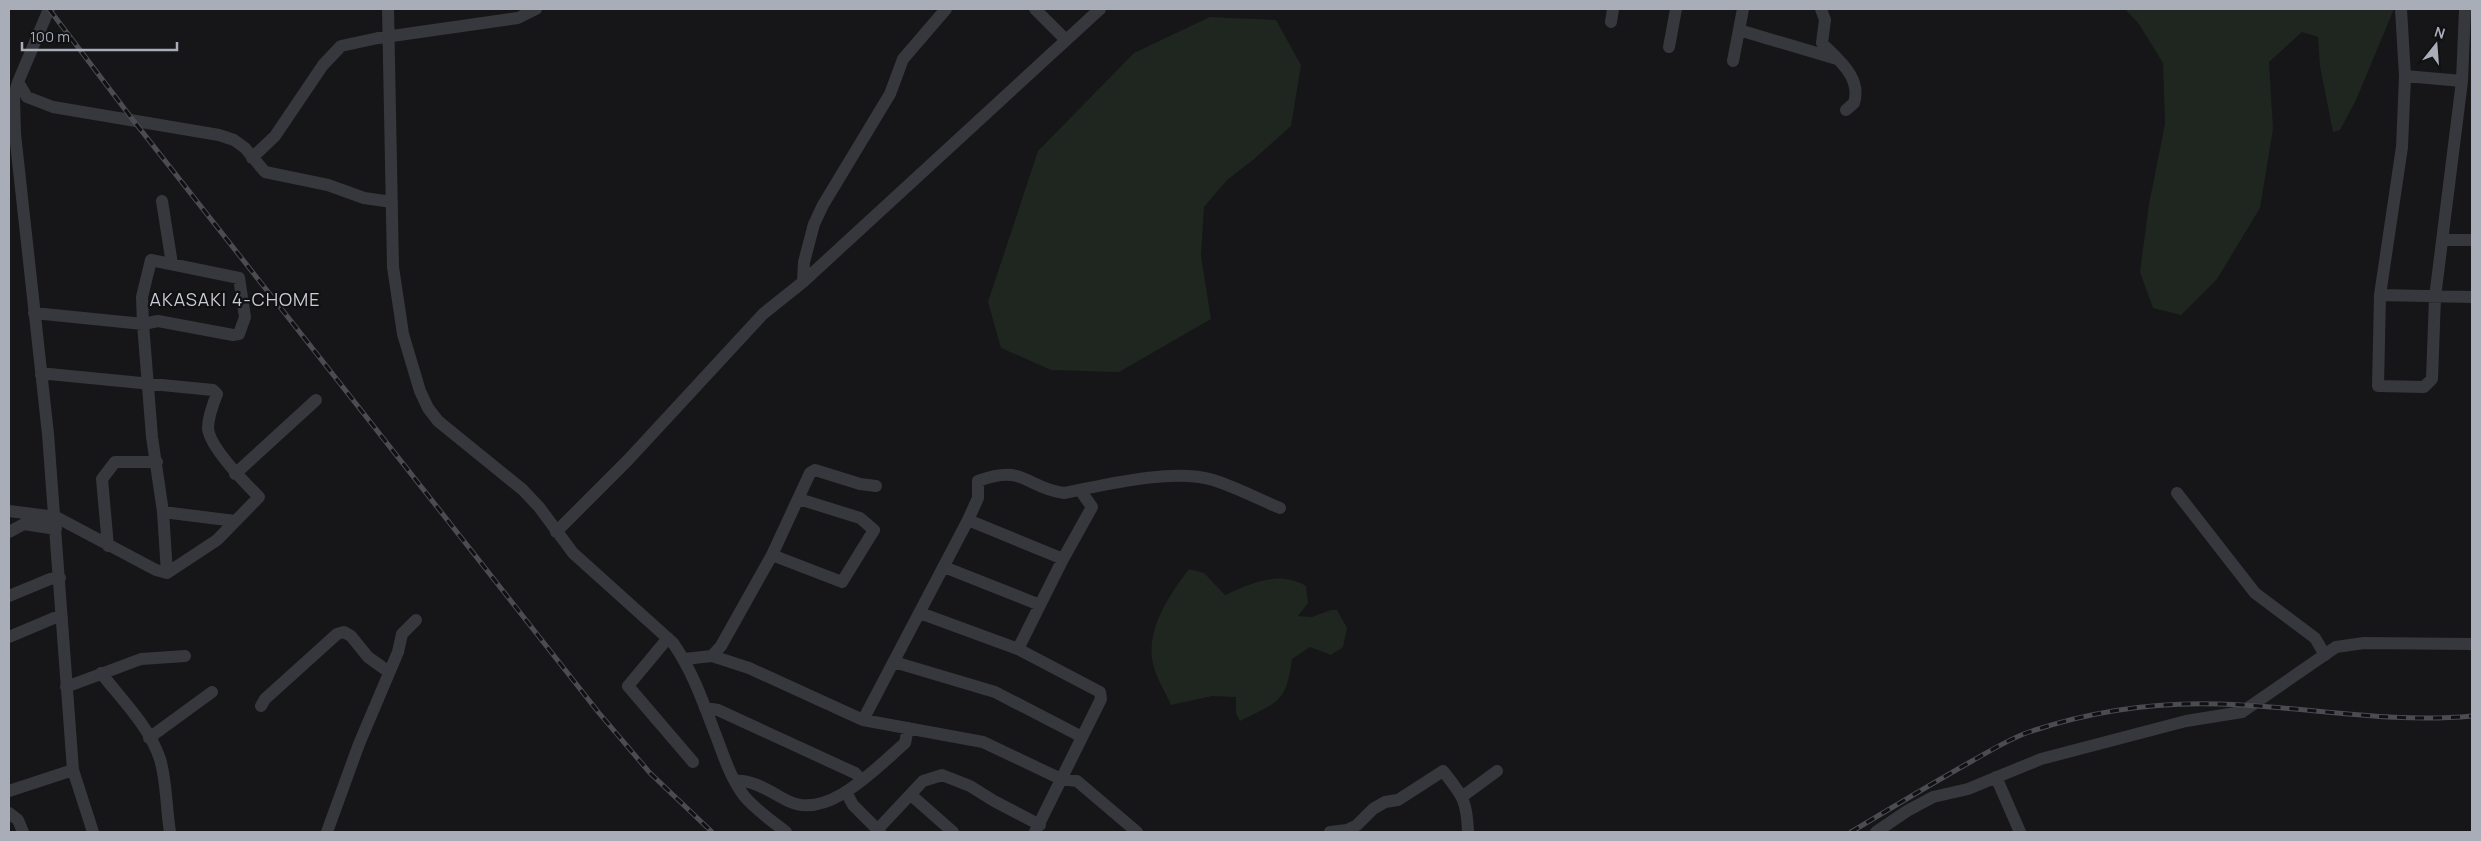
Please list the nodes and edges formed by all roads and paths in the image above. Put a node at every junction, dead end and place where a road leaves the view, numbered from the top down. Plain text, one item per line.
1 (49, 9) edge
2 (388, 9) edge
3 (536, 9) edge
4 (946, 9) edge
5 (1035, 9) edge
6 (1100, 9) edge
7 (1613, 9) edge
8 (1676, 9) edge
9 (1743, 9) edge
10 (1821, 9) edge
11 (2402, 9) edge
12 (2467, 12) edge
13 (1611, 22) dead end
14 (1739, 30) junction
15 (388, 38) junction
16 (1066, 40) junction
17 (1669, 47) dead end
18 (1838, 60) junction
19 (1733, 61) dead end
20 (2405, 76) junction
21 (13, 81) edge
22 (2462, 81) junction
23 (1846, 110) dead end
24 (11, 115) edge
25 (12, 134) edge
26 (252, 158) junction
27 (162, 201) dead end
28 (392, 202) junction
29 (2443, 240) junction
30 (2472, 240) edge
31 (172, 264) junction
32 (804, 282) junction
33 (2380, 295) junction
34 (2435, 297) junction
35 (2472, 297) edge
36 (34, 313) junction
37 (143, 324) junction
38 (42, 375) junction
39 (147, 384) junction
40 (316, 400) dead end
41 (157, 462) junction
42 (236, 474) junction
43 (876, 486) dead end
44 (1080, 490) junction
45 (2178, 493) dead end
46 (799, 499) junction
47 (1280, 508) dead end
48 (9, 511) edge
49 (163, 512) junction
50 (968, 520) junction
51 (235, 521) junction
52 (56, 523) junction
53 (9, 532) edge
54 (556, 532) junction
55 (108, 546) junction
56 (772, 555) junction
57 (1063, 559) junction
58 (944, 567) junction
59 (167, 573) junction
60 (60, 578) junction
61 (9, 596) edge
62 (1040, 605) junction
63 (920, 612) junction
64 (62, 618) junction
65 (416, 620) dead end
66 (9, 637) edge
67 (668, 638) junction
68 (2472, 644) edge
69 (1018, 649) junction
70 (2325, 655) junction
71 (185, 656) dead end
72 (712, 656) junction
73 (684, 659) junction
74 (894, 662) junction
75 (389, 672) junction
76 (100, 673) junction
77 (66, 687) junction
78 (212, 692) dead end
79 (261, 706) dead end
80 (705, 708) junction
81 (864, 720) junction
82 (908, 728) junction
83 (1082, 737) junction
84 (149, 738) junction
85 (693, 762) dead end
86 (72, 770) junction
87 (1497, 771) dead end
88 (1996, 777) junction
89 (1062, 779) junction
90 (862, 780) junction
91 (735, 781) junction
92 (9, 791) edge
93 (846, 792) junction
94 (910, 795) junction
95 (1463, 796) junction
96 (9, 813) edge
97 (1038, 828) edge
98 (878, 831) edge
99 (23, 832) edge
100 (93, 832) edge
101 (170, 832) edge
102 (327, 832) edge
103 (786, 832) edge
104 (953, 832) edge
105 (1137, 832) edge
106 (1330, 832) edge
107 (1468, 832) edge
108 (1876, 832) edge
109 (2020, 832) edge

1 - 21 street
2 - 15 street
3 - 15 street
4 - 32 street
5 - 16 street
6 - 16 street
7 - 13 street
8 - 17 street
9 - 14 street
10 - 18 street
11 - 20 street
12 - 22 street
14 - 18 street
14 - 19 street
15 - 26 street
15 - 28 street
16 - 32 street
18 - 23 street
20 - 22 street
20 - 33 street
21 - 24 street
21 - 26 street
22 - 29 street
24 - 25 street
25 - 36 street
26 - 28 street
27 - 31 street
28 - 54 street
29 - 30 street
29 - 34 street
31 - 37 street
31 - 37 street
32 - 54 street
33 - 34 street
33 - 34 street
34 - 35 street
36 - 37 street
36 - 38 street
37 - 39 street
38 - 39 street
38 - 52 street
39 - 41 street
39 - 42 street
40 - 42 street
41 - 49 street
41 - 55 street
42 - 51 street
43 - 46 street
44 - 47 street
44 - 50 street
44 - 57 street
45 - 70 street
46 - 56 street
46 - 56 street
48 - 52 street
49 - 51 street
49 - 59 street
50 - 57 street
50 - 58 street
51 - 59 street
52 - 53 street
52 - 55 street
52 - 60 street
54 - 67 street
55 - 59 street
56 - 72 street
57 - 62 street
58 - 62 street
58 - 63 street
60 - 61 street
60 - 64 street
62 - 69 street
63 - 69 street
63 - 74 street
64 - 66 street
64 - 77 street
65 - 75 street
67 - 73 street
67 - 85 street
68 - 70 street
69 - 83 street
70 - 88 street
71 - 76 street
72 - 73 street
72 - 81 street
73 - 80 street
74 - 81 street
74 - 83 street
75 - 79 street
75 - 102 street
76 - 77 street
76 - 84 street
77 - 86 street
78 - 84 street
80 - 90 street
80 - 91 street
81 - 82 street
82 - 89 street
82 - 90 street
83 - 89 street
84 - 101 street
86 - 92 street
86 - 100 street
87 - 95 street
88 - 108 street
88 - 109 street
89 - 97 street
89 - 105 street
90 - 93 street
91 - 93 street
91 - 103 street
93 - 98 street
94 - 97 street
94 - 98 street
94 - 104 street
95 - 106 street
95 - 107 street
96 - 99 street

